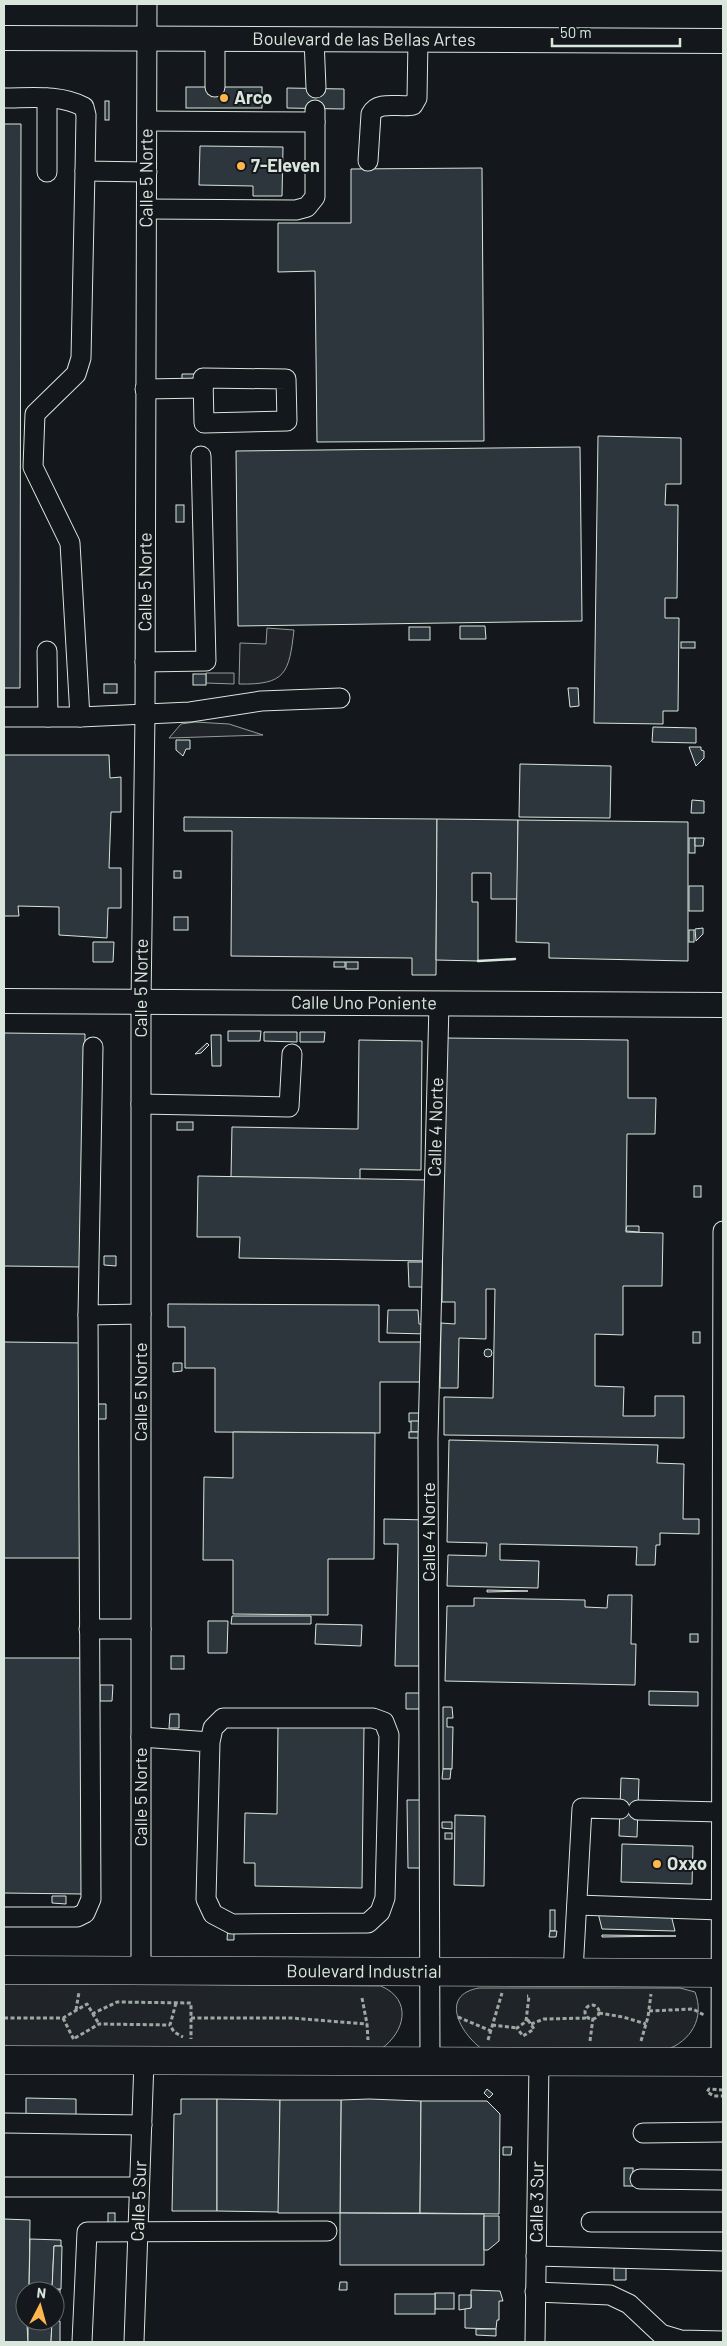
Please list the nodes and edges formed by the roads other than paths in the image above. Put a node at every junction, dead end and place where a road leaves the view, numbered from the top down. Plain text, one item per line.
1 (147, 4) edge
2 (4, 38) edge
3 (147, 38) junction
4 (215, 39) junction
5 (314, 39) junction
6 (418, 40) junction
7 (723, 41) edge
8 (215, 87) tunnel mouth
9 (316, 88) dead end
10 (4, 98) edge
11 (47, 98) junction
12 (147, 121) junction
13 (368, 160) dead end
14 (85, 171) junction
15 (46, 172) dead end
16 (146, 172) junction
17 (146, 209) junction
18 (203, 388) junction
19 (145, 389) junction
20 (201, 456) dead end
21 (47, 651) dead end
22 (145, 662) junction
23 (340, 698) dead end
24 (145, 714) junction
25 (4, 717) edge
26 (48, 717) junction
27 (80, 717) junction
28 (4, 1001) edge
29 (140, 1002) junction
30 (439, 1004) junction
31 (723, 1005) edge
32 (93, 1047) dead end
33 (292, 1054) dead end
34 (141, 1104) junction
35 (723, 1231) edge
36 (140, 1314) junction
37 (88, 1315) junction
38 (89, 1629) junction
39 (141, 1629) junction
40 (141, 1736) junction
41 (210, 1742) junction
42 (721, 1812) junction
43 (577, 1905) junction
44 (720, 1910) junction
45 (4, 1917) edge
46 (4, 1970) edge
47 (141, 1970) junction
48 (430, 1972) junction
49 (573, 1972) junction
50 (722, 1973) edge
51 (4, 2060) edge
52 (144, 2061) junction
53 (430, 2061) junction
54 (539, 2062) junction
55 (722, 2062) edge
56 (4, 2123) edge
57 (142, 2125) junction
58 (723, 2132) edge
59 (643, 2133) dead end
60 (640, 2179) dead end
61 (723, 2180) edge
62 (4, 2187) edge
63 (139, 2187) junction
64 (591, 2222) dead end
65 (723, 2222) edge
66 (327, 2231) dead end
67 (137, 2233) junction
68 (536, 2256) junction
69 (723, 2261) edge
70 (536, 2292) junction
71 (723, 2341) edge
72 (82, 2342) edge
73 (134, 2342) edge
74 (534, 2342) edge

1 - 3 street, Calle 5 Norte
2 - 3 main road, Boulevard de las Bellas Artes
3 - 4 main road, Boulevard de las Bellas Artes
3 - 12 street, Calle 5 Norte
4 - 5 main road, Boulevard de las Bellas Artes
4 - 8 street
5 - 6 main road, Boulevard de las Bellas Artes
5 - 9 street
6 - 7 main road, Boulevard de las Bellas Artes
6 - 13 street
10 - 11 street
11 - 14 street
11 - 15 street
12 - 16 street, Calle 5 Norte
12 - 17 street
14 - 16 street
14 - 27 street
16 - 17 street, Calle 5 Norte
17 - 19 street, Calle 5 Norte
18 - 18 street
18 - 19 street
19 - 22 street, Calle 5 Norte
20 - 22 street
21 - 26 street
22 - 24 street, Calle 5 Norte
23 - 24 street
24 - 27 street
24 - 29 street, Calle 5 Norte
25 - 26 street
26 - 27 street
28 - 29 main road, Calle Uno Poniente
29 - 30 main road, Calle Uno Poniente
29 - 34 street, Calle 5 Norte
30 - 31 main road, Calle Uno Poniente
30 - 48 street, Calle 4 Norte
32 - 37 street
33 - 34 street
34 - 36 street, Calle 5 Norte
35 - 42 street
36 - 37 street
36 - 39 street, Calle 5 Norte
37 - 38 street
38 - 39 street
38 - 45 street
39 - 40 street, Calle 5 Norte
40 - 41 street
40 - 47 street, Calle 5 Norte
41 - 41 street
42 - 43 street
42 - 44 street
43 - 44 street
43 - 49 street
44 - 50 street
46 - 47 highway, Boulevard Industrial
47 - 48 highway, Boulevard Industrial
48 - 49 highway, Boulevard Industrial
48 - 53 street, Calle 4 Norte
49 - 50 highway, Boulevard Industrial
50 - 55 street
51 - 52 highway
52 - 53 highway
52 - 57 street, Calle 5 Sur
53 - 54 highway
54 - 55 highway
54 - 68 street, Calle 3 Sur
56 - 57 street
57 - 63 street, Calle 5 Sur
58 - 59 street
60 - 61 street
62 - 63 street
63 - 67 street, Calle 5 Sur
64 - 65 street
66 - 67 street
67 - 72 street
67 - 73 street, Calle 5 Sur
68 - 69 street
68 - 70 street, Calle 3 Sur
70 - 71 street
70 - 74 street, Calle 3 Sur

